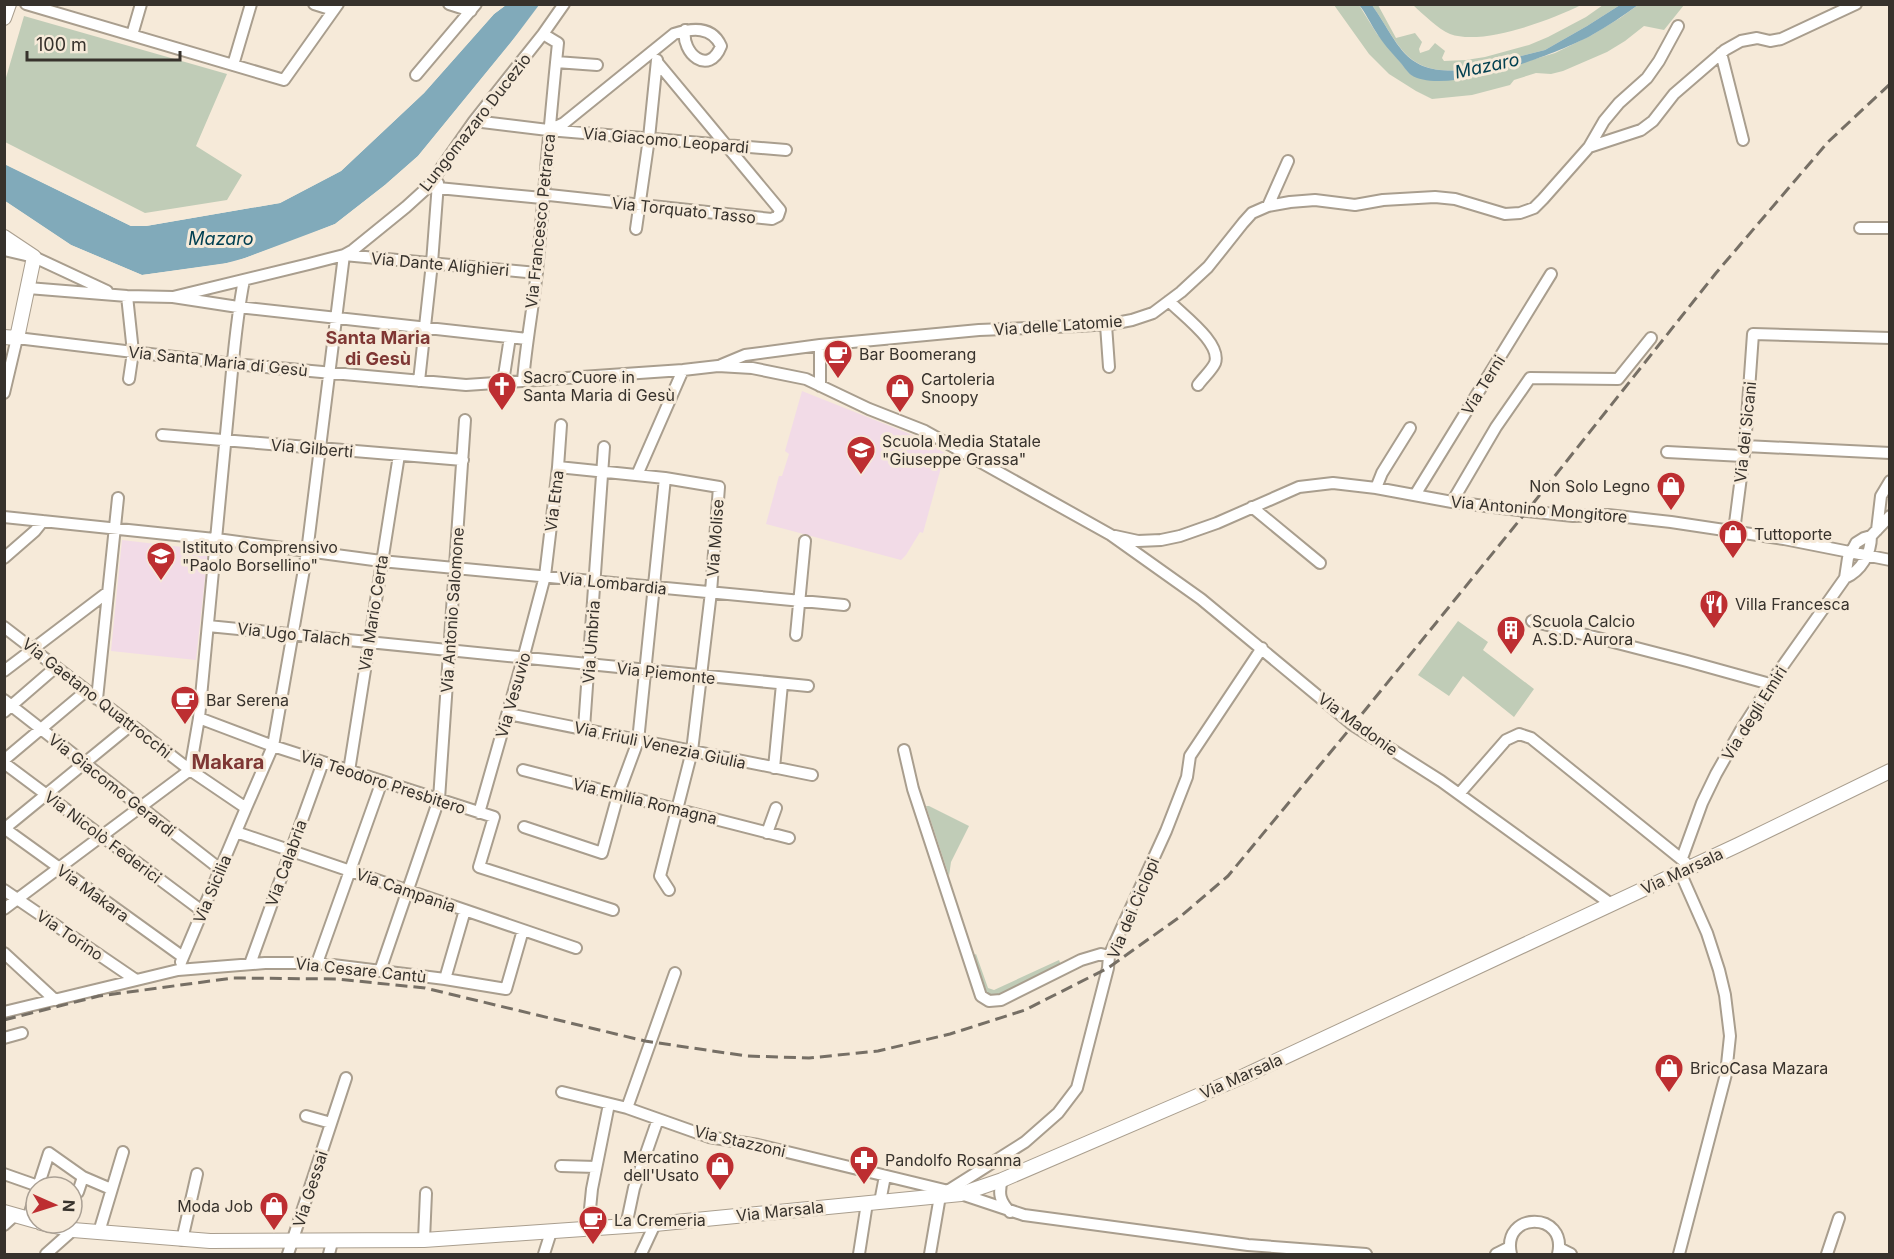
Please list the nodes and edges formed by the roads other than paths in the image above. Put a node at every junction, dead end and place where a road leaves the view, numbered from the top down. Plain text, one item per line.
1 (9, 4) edge
2 (26, 4) edge
3 (141, 4) edge
4 (250, 4) edge
5 (314, 4) edge
6 (449, 4) edge
7 (564, 4) edge
8 (1857, 4) edge
9 (335, 7) edge
10 (474, 8) edge
11 (4, 18) edge
12 (1678, 26) dead end
13 (685, 30) dead end
14 (543, 34) junction
15 (132, 35) junction
16 (659, 45) junction
17 (1721, 53) junction
18 (556, 62) junction
19 (657, 62) junction
20 (233, 65) junction
21 (597, 65) dead end
22 (416, 75) dead end
23 (474, 121) junction
24 (548, 130) junction
25 (649, 138) junction
26 (1743, 140) dead end
27 (727, 145) junction
28 (1588, 147) junction
29 (786, 150) dead end
30 (1288, 161) dead end
31 (433, 187) junction
32 (542, 198) junction
33 (639, 206) junction
34 (1268, 206) junction
35 (1860, 228) dead end
36 (1890, 228) edge
37 (636, 229) dead end
38 (4, 237) edge
39 (4, 250) edge
40 (344, 255) junction
41 (34, 257) junction
42 (432, 263) junction
43 (537, 273) junction
44 (1551, 274) dead end
45 (244, 280) junction
46 (28, 288) junction
47 (122, 295) junction
48 (173, 297) junction
49 (1169, 301) junction
50 (238, 308) junction
51 (336, 318) junction
52 (1106, 325) junction
53 (424, 327) junction
54 (10, 337) edge
55 (510, 337) junction
56 (1651, 338) dead end
57 (1890, 338) edge
58 (527, 339) junction
59 (820, 345) junction
60 (133, 352) junction
61 (233, 364) junction
62 (718, 366) junction
63 (1109, 367) dead end
64 (683, 370) junction
65 (330, 372) junction
66 (129, 379) dead end
67 (419, 381) junction
68 (523, 381) junction
69 (503, 382) junction
70 (1198, 385) dead end
71 (820, 386) junction
72 (4, 393) edge
73 (465, 420) dead end
74 (561, 425) dead end
75 (1410, 428) dead end
76 (162, 435) dead end
77 (226, 441) junction
78 (604, 447) dead end
79 (320, 448) junction
80 (1744, 451) junction
81 (1667, 452) dead end
82 (1890, 453) edge
83 (399, 455) junction
84 (463, 460) junction
85 (558, 467) junction
86 (603, 471) junction
87 (637, 475) junction
88 (665, 478) junction
89 (1890, 481) edge
90 (1376, 488) junction
91 (1415, 495) junction
92 (118, 498) dead end
93 (1452, 502) junction
94 (1252, 507) junction
95 (1890, 516) edge
96 (4, 517) edge
97 (43, 521) junction
98 (114, 529) junction
99 (1734, 531) junction
100 (1874, 533) junction
101 (1112, 535) junction
102 (216, 540) junction
103 (805, 541) dead end
104 (307, 552) junction
105 (1850, 553) junction
106 (1866, 556) junction
107 (4, 558) edge
108 (1890, 560) edge
109 (381, 561) junction
110 (1320, 563) dead end
111 (455, 568) junction
112 (545, 576) junction
113 (1845, 578) junction
114 (595, 581) junction
115 (654, 588) junction
116 (108, 592) junction
117 (711, 592) junction
118 (800, 601) junction
119 (844, 605) dead end
120 (1532, 621) dead end
121 (208, 626) junction
122 (4, 627) edge
123 (292, 634) junction
124 (796, 635) dead end
125 (369, 642) junction
126 (1262, 648) junction
127 (33, 649) junction
128 (448, 650) junction
129 (523, 659) junction
130 (589, 665) junction
131 (56, 667) junction
132 (4, 671) edge
133 (644, 671) junction
134 (702, 676) junction
135 (782, 684) junction
136 (1770, 684) junction
137 (808, 686) dead end
138 (86, 691) junction
139 (97, 699) junction
140 (7, 706) edge
141 (508, 714) junction
142 (199, 718) junction
143 (131, 725) junction
144 (584, 728) junction
145 (41, 729) junction
146 (638, 741) junction
147 (273, 746) junction
148 (904, 750) dead end
149 (692, 751) junction
150 (4, 761) edge
151 (323, 762) junction
152 (84, 763) junction
153 (774, 768) junction
154 (190, 770) junction
155 (523, 770) dead end
156 (349, 771) junction
157 (1890, 771) edge
158 (812, 775) dead end
159 (382, 781) junction
160 (46, 794) junction
161 (1459, 794) junction
162 (618, 795) junction
163 (439, 799) junction
164 (141, 807) junction
165 (246, 808) junction
166 (776, 808) dead end
167 (677, 810) junction
168 (479, 813) junction
169 (524, 827) dead end
170 (5, 828) edge
171 (236, 832) junction
172 (767, 833) junction
173 (103, 836) junction
174 (789, 838) dead end
175 (291, 851) junction
176 (1683, 866) junction
177 (59, 869) junction
178 (220, 869) junction
179 (350, 871) junction
180 (4, 890) edge
181 (669, 890) dead end
182 (408, 891) junction
183 (18, 899) junction
184 (1611, 904) junction
185 (4, 909) edge
186 (465, 910) junction
187 (613, 910) dead end
188 (202, 911) junction
189 (523, 930) junction
190 (576, 948) dead end
191 (4, 953) edge
192 (1109, 956) junction
193 (183, 957) junction
194 (317, 963) junction
195 (250, 964) junction
196 (178, 970) junction
197 (380, 971) junction
198 (675, 973) dead end
199 (445, 979) junction
200 (136, 980) junction
201 (55, 1000) junction
202 (4, 1012) edge
203 (22, 1034) dead end
204 (4, 1038) edge
205 (346, 1078) dead end
206 (562, 1092) dead end
207 (609, 1104) junction
208 (627, 1108) junction
209 (306, 1116) dead end
210 (658, 1119) junction
211 (331, 1123) junction
212 (123, 1152) dead end
213 (561, 1166) dead end
214 (596, 1167) junction
215 (4, 1174) edge
216 (197, 1174) dead end
217 (42, 1175) edge
218 (80, 1175) edge
219 (885, 1176) junction
220 (84, 1177) edge
221 (1002, 1180) junction
222 (24, 1182) edge
223 (111, 1189) junction
224 (426, 1193) dead end
225 (947, 1194) junction
226 (874, 1202) junction
227 (1010, 1212) junction
228 (1839, 1218) dead end
229 (655, 1224) junction
230 (626, 1226) junction
231 (588, 1229) junction
232 (84, 1231) edge
233 (99, 1232) junction
234 (551, 1232) junction
235 (67, 1235) edge
236 (182, 1240) junction
237 (293, 1240) junction
238 (424, 1240) junction
239 (330, 1248) edge
240 (1510, 1251) edge
241 (1558, 1251) edge
242 (46, 1254) edge
243 (288, 1254) edge
244 (544, 1254) edge
245 (641, 1254) edge
246 (859, 1254) edge
247 (930, 1254) edge
248 (1366, 1254) edge
249 (1496, 1254) edge
250 (1571, 1254) edge
251 (1679, 1254) edge
252 (1827, 1254) edge

1 - 11 main road
2 - 15 street
3 - 15 street
4 - 20 street
5 - 9 street
6 - 10 street
7 - 14 street, Lungomazaro Ducezio
8 - 17 street
9 - 20 street
10 - 22 street
12 - 28 street, Via delle Latomie
13 - 16 street
14 - 18 street, Via Francesco Petrarca
14 - 23 street, Lungomazaro Ducezio
15 - 20 street
16 - 19 street
16 - 24 street
17 - 26 street
17 - 28 street
18 - 21 street
18 - 24 street, Via Francesco Petrarca
19 - 25 street
19 - 27 street, Via Torquato Tasso
23 - 24 street, Via Giacomo Leopardi
23 - 31 street, Lungomazaro Ducezio
24 - 25 street, Via Giacomo Leopardi
24 - 32 street, Via Francesco Petrarca
25 - 27 street, Via Giacomo Leopardi
25 - 33 street
27 - 29 street, Via Giacomo Leopardi
27 - 33 street, Via Torquato Tasso
28 - 34 street, Via delle Latomie
30 - 34 street
31 - 32 street, Via Torquato Tasso
31 - 40 street, Lungomazaro Ducezio
31 - 42 street
32 - 33 street, Via Torquato Tasso
32 - 43 street, Via Francesco Petrarca
33 - 37 street
34 - 49 street, Via delle Latomie
35 - 36 street
38 - 41 main road
39 - 41 street
40 - 42 street, Via Dante Alighieri
40 - 45 street, Lungomazaro Ducezio
40 - 51 street, Via Sicilia
41 - 46 main road
41 - 47 street
42 - 43 street, Via Dante Alighieri
42 - 53 street
43 - 58 street, Via Francesco Petrarca
44 - 91 street, Via Terni
45 - 48 street, Lungomazaro Ducezio
45 - 50 street
46 - 47 street
46 - 54 main road
47 - 48 street
47 - 60 street
48 - 50 street
49 - 52 street, Via delle Latomie
49 - 70 street
50 - 51 street
50 - 61 street
51 - 53 street
51 - 65 street, Via Sicilia
52 - 59 street, Via delle Latomie
52 - 63 street
53 - 55 street
53 - 67 street
54 - 60 street, Via Santa Maria di Gesù
54 - 72 street
55 - 58 street
55 - 69 street
56 - 93 street
57 - 80 street, Via dei Sicani
58 - 68 street, Via Francesco Petrarca
59 - 62 street, Via delle Latomie
59 - 71 street
60 - 61 street, Via Santa Maria di Gesù
60 - 66 street
61 - 65 street, Via Santa Maria di Gesù
61 - 77 street
62 - 64 street, Via Santa Maria di Gesù
62 - 71 street
64 - 68 street, Via Santa Maria di Gesù
64 - 87 street
65 - 67 street, Via Santa Maria di Gesù
65 - 79 street, Via Sicilia
67 - 69 street, Via Santa Maria di Gesù
68 - 69 street, Via Santa Maria di Gesù
71 - 101 street
73 - 84 street, Via Antonio Salomone
74 - 85 street, Via Etna
75 - 90 street
76 - 77 street, Via Gilberti
77 - 79 street, Via Gilberti
77 - 102 street
78 - 86 street, Via Umbria
79 - 83 street, Via Gilberti
79 - 104 street, Via Sicilia
80 - 81 street
80 - 82 street
80 - 99 street, Via dei Sicani
83 - 84 street, Via Gilberti
83 - 109 street, Via Mario Certa
84 - 111 street, Via Antonio Salomone
85 - 86 street, Via Molise
85 - 112 street, Via Etna
86 - 87 street, Via Molise
86 - 114 street, Via Umbria
87 - 88 street, Via Molise
88 - 115 street
88 - 117 street, Via Molise
89 - 100 street, Via degli Emiri
90 - 91 street, Via Antonino Mongitore
90 - 94 street, Via Antonino Mongitore
91 - 93 street, Via Antonino Mongitore
92 - 98 street
93 - 99 street, Via Antonino Mongitore
94 - 101 street, Via Antonino Mongitore
94 - 110 street
95 - 100 street, Via degli Emiri
96 - 97 street, Via Lombardia
97 - 98 street, Via Lombardia
97 - 107 street
98 - 102 street, Via Lombardia
98 - 116 street
99 - 105 street, Via Antonino Mongitore
100 - 105 street, Via degli Emiri
100 - 106 street, Via degli Emiri
101 - 126 street, Via Madonie
102 - 104 street, Via Lombardia
102 - 121 street
103 - 118 street
104 - 109 street, Via Lombardia
104 - 123 street, Via Sicilia
105 - 106 street, Via Antonino Mongitore
105 - 113 street, Via degli Emiri
106 - 108 street, Via Antonino Mongitore
106 - 113 street, Via degli Emiri
109 - 111 street, Via Lombardia
109 - 125 street, Via Mario Certa
111 - 112 street, Via Lombardia
111 - 128 street, Via Antonio Salomone
112 - 114 street, Via Lombardia
112 - 129 street, Via Vesuvio
113 - 136 street, Via degli Emiri
114 - 115 street, Via Lombardia
114 - 130 street, Via Umbria
115 - 117 street, Via Lombardia
115 - 133 street
116 - 127 street
116 - 139 street
117 - 118 street, Via Lombardia
117 - 134 street, Via Molise
118 - 119 street, Via Lombardia
118 - 124 street
120 - 136 street
121 - 123 street, Via Ugo Talach
121 - 142 street
122 - 127 street, Via Gaetano Quattrocchi
123 - 125 street, Via Ugo Talach
123 - 147 street, Via Sicilia
125 - 128 street, Via Ugo Talach
125 - 156 street, Via Mario Certa
126 - 161 street, Via Madonie
126 - 192 street, Via dei Ciclopi
127 - 131 street, Via Gaetano Quattrocchi
127 - 132 street
128 - 129 street, Via Ugo Talach
128 - 163 street, Via Antonio Salomone
129 - 130 street, Via Piemonte
129 - 141 street, Via Vesuvio
130 - 133 street, Via Piemonte
130 - 144 street, Via Umbria
131 - 138 street, Via Gaetano Quattrocchi
131 - 140 street
133 - 134 street, Via Piemonte
133 - 146 street
134 - 135 street, Via Piemonte
134 - 149 street, Via Molise
135 - 137 street, Via Piemonte
135 - 153 street
136 - 176 street, Via degli Emiri
138 - 139 street, Via Gaetano Quattrocchi
138 - 145 street
139 - 143 street, Via Gaetano Quattrocchi
140 - 145 street, Via Giacomo Gerardi
141 - 144 street, Via Friuli Venezia Giulia
141 - 168 street, Via Vesuvio
142 - 147 street, Via Teodoro Presbitero
142 - 154 street
143 - 152 street
143 - 154 street, Via Gaetano Quattrocchi
144 - 146 street, Via Friuli Venezia Giulia
145 - 150 street
145 - 152 street, Via Giacomo Gerardi
146 - 149 street, Via Friuli Venezia Giulia
146 - 162 street
147 - 151 street, Via Teodoro Presbitero
147 - 165 street, Via Sicilia
148 - 192 street
149 - 153 street, Via Friuli Venezia Giulia
149 - 167 street, Via Molise
150 - 160 street, Via Nicolò Federici
151 - 156 street, Via Teodoro Presbitero
151 - 175 street, Via Calabria
152 - 160 street
152 - 164 street, Via Giacomo Gerardi
153 - 158 street, Via Friuli Venezia Giulia
154 - 164 street
154 - 165 street, Via Gaetano Quattrocchi
155 - 162 street, Via Emilia Romagna
156 - 159 street, Via Teodoro Presbitero
157 - 176 main road, Via Marsala
159 - 163 street, Via Teodoro Presbitero
159 - 179 street
160 - 170 street
160 - 173 street, Via Nicolò Federici
161 - 176 street
161 - 184 street, Via Madonie
162 - 167 street, Via Emilia Romagna
162 - 169 street
163 - 168 street, Via Teodoro Presbitero
163 - 182 street, Via Antonio Salomone
164 - 173 street
164 - 178 street, Via Giacomo Gerardi
165 - 171 street, Via Sicilia
166 - 172 street
167 - 172 street, Via Emilia Romagna
167 - 181 street, Via Molise
168 - 187 street, Via Teodoro Presbitero
170 - 177 street, Via Makara
171 - 175 street, Via Campania
171 - 178 street, Via Sicilia
172 - 174 street, Via Emilia Romagna
173 - 177 street
173 - 188 street, Via Nicolò Federici
175 - 179 street, Via Campania
175 - 195 street, Via Calabria
176 - 184 main road, Via Marsala
176 - 251 street
177 - 183 street
177 - 193 street, Via Makara
178 - 188 street, Via Sicilia
179 - 182 street, Via Campania
179 - 194 street
180 - 183 street, Via Torino
182 - 186 street, Via Campania
182 - 197 street, Via Antonio Salomone
183 - 185 street
183 - 200 street, Via Torino
184 - 221 main road, Via Marsala
186 - 189 street, Via Campania
186 - 199 street
188 - 193 street, Via Sicilia
189 - 190 street, Via Campania
189 - 199 street, Via Cesare Cantù
191 - 201 street
192 - 225 street, Via dei Ciclopi
193 - 196 street, Via Sicilia
194 - 195 street, Via Cesare Cantù
194 - 197 street, Via Cesare Cantù
195 - 196 street, Via Cesare Cantù
196 - 200 street, Via Cesare Cantù
197 - 199 street, Via Cesare Cantù
198 - 208 street
200 - 201 street, Via Cesare Cantù
201 - 202 street, Via Cesare Cantù
203 - 204 street
205 - 211 street, Via Gessai
206 - 207 street, Via Stazzoni
207 - 208 street, Via Stazzoni
207 - 214 street
208 - 210 street, Via Stazzoni
209 - 211 street
210 - 219 street, Via Stazzoni
210 - 230 street
211 - 237 street, Via Gessai
212 - 223 street
213 - 214 street
214 - 231 street
215 - 222 street
216 - 236 street
217 - 218 street
219 - 225 street, Via Stazzoni
219 - 226 street
220 - 223 street
221 - 225 main road, Via Marsala
221 - 227 street
223 - 233 street
224 - 238 street
225 - 226 main road, Via Marsala
225 - 227 street, Via Stazzoni
225 - 247 street
226 - 229 main road, Via Marsala
226 - 246 street
227 - 248 street, Via Stazzoni
228 - 252 street
229 - 230 main road, Via Marsala
229 - 245 street
230 - 231 main road, Via Marsala
231 - 234 main road, Via Marsala
232 - 233 main road, Via Marsala
233 - 236 main road, Via Marsala
234 - 238 main road, Via Marsala
234 - 244 street
235 - 242 street
236 - 237 main road, Via Marsala
237 - 239 main road, Via Marsala
237 - 243 street, Via Gessai
238 - 239 main road, Via Marsala
240 - 241 street
240 - 249 street
241 - 250 street

